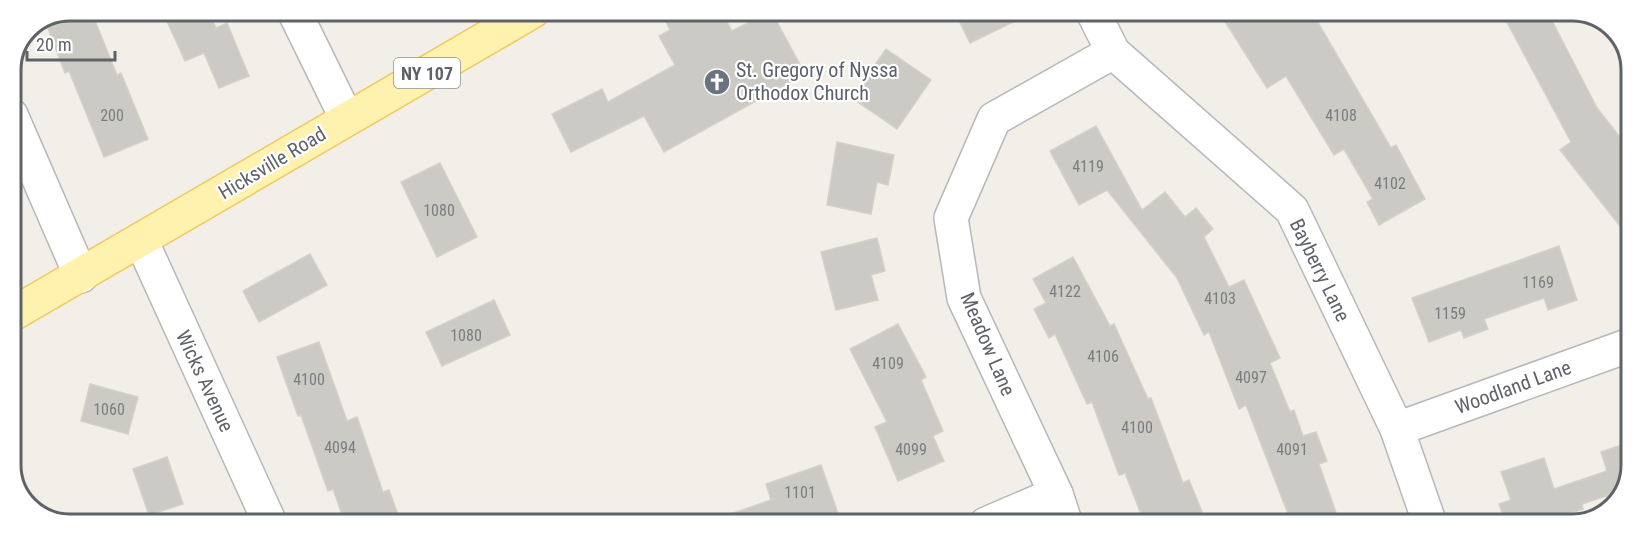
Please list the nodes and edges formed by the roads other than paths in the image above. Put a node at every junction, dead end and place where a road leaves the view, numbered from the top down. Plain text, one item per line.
1 (299, 21) edge
2 (516, 21) edge
3 (1098, 21) edge
4 (1113, 52) junction
5 (347, 119) junction
6 (21, 140) edge
7 (141, 240) junction
8 (81, 276) junction
9 (21, 309) edge
10 (1621, 348) edge
11 (1397, 429) junction
12 (1061, 509) edge
13 (266, 514) edge
14 (1036, 514) edge
15 (1427, 514) edge

1 - 5 street
2 - 5 main road, Hicksville Road / NY 107
3 - 4 street, Bayberry Lane
4 - 11 street, Bayberry Lane
4 - 12 street, Meadow Lane
5 - 7 main road, Hicksville Road / NY 107
6 - 8 street
7 - 8 main road, Hicksville Road / NY 107
7 - 13 street, Wicks Avenue
8 - 9 main road, Hicksville Road / NY 107
10 - 11 street, Woodland Lane
11 - 15 street, Bayberry Lane
12 - 14 street

